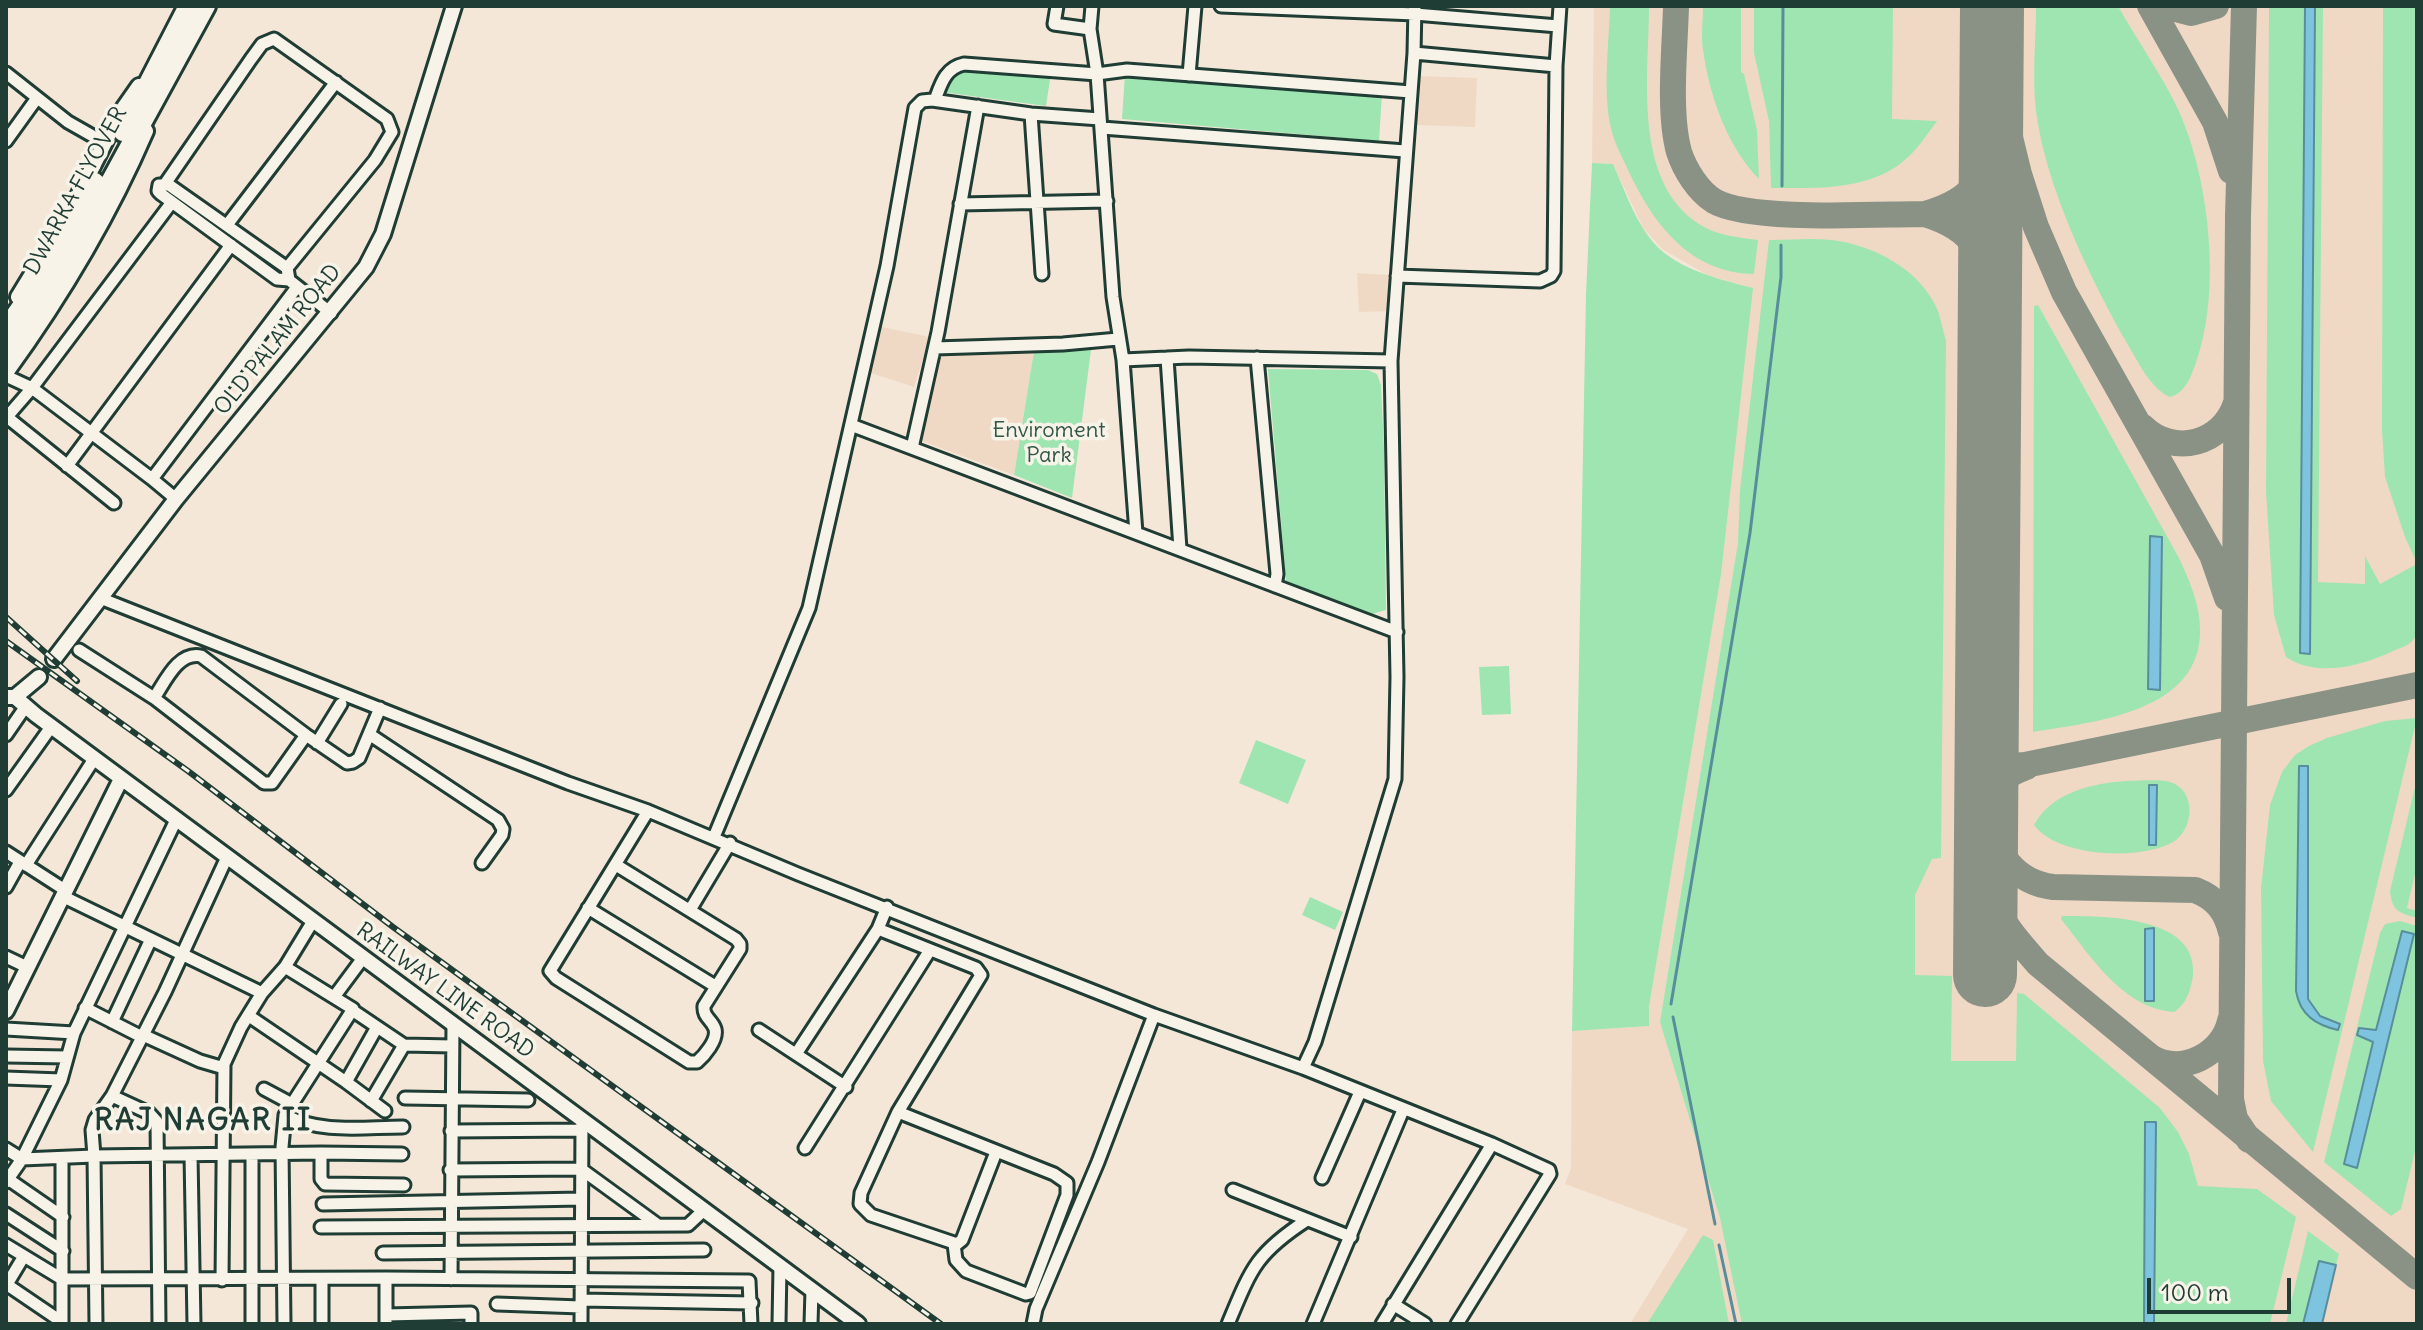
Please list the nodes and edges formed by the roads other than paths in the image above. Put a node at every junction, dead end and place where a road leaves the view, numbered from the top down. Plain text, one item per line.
1 (188, 6) edge
2 (206, 6) edge
3 (454, 6) edge
4 (1057, 6) edge
5 (1092, 6) edge
6 (1195, 6) edge
7 (1221, 6) edge
8 (1560, 6) edge
9 (1415, 10) edge
10 (1558, 26) junction
11 (1090, 29) junction
12 (175, 48) junction
13 (1414, 53) junction
14 (1556, 66) junction
15 (6, 73) edge
16 (1097, 74) junction
17 (1189, 75) junction
18 (336, 82) junction
19 (152, 90) junction
20 (1411, 92) junction
21 (37, 98) junction
22 (935, 100) junction
23 (978, 106) junction
24 (1031, 114) junction
25 (1101, 123) junction
26 (6, 141) edge
27 (105, 143) junction
28 (1405, 151) junction
29 (165, 184) junction
30 (1107, 201) junction
31 (172, 202) junction
32 (960, 204) junction
33 (1038, 204) junction
34 (227, 225) junction
35 (231, 245) junction
36 (1042, 274) dead end
37 (1397, 276) junction
38 (291, 278) junction
39 (6, 313) edge
40 (331, 313) junction
41 (6, 328) edge
42 (1118, 339) junction
43 (935, 348) junction
44 (6, 351) edge
45 (1167, 358) junction
46 (1257, 358) junction
47 (1123, 360) junction
48 (1391, 361) junction
49 (6, 375) edge
50 (32, 388) junction
51 (6, 418) edge
52 (851, 425) junction
53 (92, 434) junction
54 (912, 448) junction
55 (67, 466) junction
56 (152, 479) junction
57 (176, 499) junction
58 (114, 503) dead end
59 (1136, 533) junction
60 (1180, 549) junction
61 (1275, 586) junction
62 (100, 598) junction
63 (1397, 632) junction
64 (79, 650) dead end
65 (54, 659) dead end
66 (39, 677) dead end
67 (154, 698) junction
68 (16, 700) edge
69 (341, 704) dead end
70 (380, 708) junction
71 (51, 727) junction
72 (369, 734) junction
73 (6, 735) edge
74 (306, 735) junction
75 (317, 743) junction
76 (94, 759) junction
77 (121, 779) junction
78 (6, 790) edge
79 (648, 811) junction
80 (176, 820) junction
81 (714, 837) junction
82 (730, 843) junction
83 (6, 852) edge
84 (227, 857) junction
85 (23, 863) junction
86 (482, 863) dead end
87 (616, 865) junction
88 (6, 887) edge
89 (64, 893) junction
90 (887, 907) junction
91 (588, 908) junction
92 (690, 910) junction
93 (313, 921) junction
94 (124, 926) junction
95 (878, 929) junction
96 (151, 939) junction
97 (930, 950) junction
98 (182, 954) junction
99 (6, 957) edge
100 (363, 958) junction
101 (27, 967) junction
102 (285, 967) junction
103 (715, 986) junction
104 (262, 993) junction
105 (334, 997) junction
106 (7, 1004) edge
107 (85, 1008) junction
108 (352, 1010) junction
109 (1154, 1015) junction
110 (249, 1016) junction
111 (112, 1022) junction
112 (453, 1024) junction
113 (377, 1027) junction
114 (6, 1029) edge
115 (759, 1030) dead end
116 (74, 1033) junction
117 (143, 1036) junction
118 (404, 1045) junction
119 (452, 1046) junction
120 (796, 1054) junction
121 (6, 1056) edge
122 (67, 1057) junction
123 (319, 1063) junction
124 (224, 1068) junction
125 (1303, 1068) junction
126 (6, 1078) edge
127 (61, 1080) junction
128 (346, 1082) junction
129 (846, 1087) junction
130 (264, 1089) dead end
131 (1360, 1092) junction
132 (112, 1096) junction
133 (405, 1098) dead end
134 (451, 1099) junction
135 (528, 1100) dead end
136 (371, 1101) junction
137 (292, 1104) junction
138 (1403, 1110) junction
139 (385, 1111) dead end
140 (898, 1112) junction
141 (285, 1115) junction
142 (582, 1125) junction
143 (403, 1127) dead end
144 (451, 1131) junction
145 (1492, 1144) junction
146 (805, 1148) dead end
147 (6, 1149) edge
148 (996, 1152) junction
149 (282, 1153) junction
150 (321, 1153) junction
151 (252, 1154) junction
152 (402, 1154) dead end
153 (158, 1155) junction
154 (191, 1155) junction
155 (222, 1155) junction
156 (94, 1156) junction
157 (62, 1158) junction
158 (22, 1159) junction
159 (581, 1169) junction
160 (450, 1170) junction
161 (1322, 1178) dead end
162 (7, 1181) edge
163 (404, 1185) dead end
164 (1233, 1190) dead end
165 (581, 1199) junction
166 (450, 1200) junction
167 (323, 1204) dead end
168 (704, 1210) junction
169 (6, 1214) edge
170 (63, 1217) junction
171 (1307, 1220) junction
172 (450, 1225) junction
173 (658, 1225) junction
174 (581, 1226) junction
175 (321, 1227) dead end
176 (1351, 1237) junction
177 (954, 1244) junction
178 (6, 1245) edge
179 (704, 1250) dead end
180 (63, 1251) junction
181 (581, 1251) junction
182 (450, 1252) junction
183 (383, 1253) dead end
184 (24, 1256) junction
185 (780, 1266) junction
186 (386, 1278) junction
187 (62, 1279) junction
188 (96, 1279) junction
189 (451, 1279) junction
190 (159, 1280) junction
191 (195, 1280) junction
192 (222, 1280) junction
193 (252, 1280) junction
194 (284, 1280) junction
195 (322, 1280) junction
196 (581, 1280) junction
197 (6, 1285) edge
198 (812, 1290) junction
199 (581, 1303) junction
200 (752, 1303) junction
201 (497, 1304) dead end
202 (1393, 1304) junction
203 (439, 1319) edge
204 (386, 1320) edge
205 (62, 1323) edge
206 (96, 1324) edge
207 (159, 1324) edge
208 (194, 1324) edge
209 (252, 1324) edge
210 (284, 1324) edge
211 (322, 1324) edge
212 (471, 1324) edge
213 (581, 1324) edge
214 (751, 1324) edge
215 (779, 1324) edge
216 (811, 1324) edge
217 (858, 1324) edge
218 (1033, 1324) edge
219 (1228, 1324) edge
220 (1313, 1324) edge
221 (1382, 1324) edge
222 (1425, 1324) edge
223 (1457, 1324) edge

1 - 12 main road
2 - 12 main road
3 - 40 street, OLD PALAM ROAD
4 - 11 street
5 - 11 street
6 - 17 street
7 - 9 street
8 - 10 street
9 - 10 street
9 - 13 street
10 - 14 street
11 - 16 street
12 - 19 main road, DWARKA FLYOVER
12 - 27 street
12 - 49 street
13 - 14 street
13 - 20 street
14 - 37 street
15 - 21 street
16 - 17 street
16 - 22 street
16 - 25 street
17 - 20 street
18 - 29 street
18 - 34 street
18 - 38 street
19 - 41 main road, DWARKA FLYOVER
19 - 44 main road, DWARKA FLYOVER
20 - 28 street
21 - 26 street
21 - 27 street
22 - 23 street
22 - 52 street
23 - 24 street
23 - 32 street
24 - 25 street
24 - 33 street
25 - 28 street
25 - 30 street
27 - 39 street
28 - 37 street
29 - 31 street
29 - 34 street
30 - 33 street
30 - 42 street
31 - 35 street
31 - 50 street
32 - 33 street
32 - 43 street
33 - 36 street
34 - 38 street
35 - 38 street
35 - 53 street
37 - 48 street
38 - 40 street
38 - 56 street
40 - 57 street, OLD PALAM ROAD
42 - 43 street
42 - 47 street
43 - 54 street
45 - 46 street
45 - 47 street
45 - 60 street
46 - 48 street
46 - 61 street
47 - 59 street
48 - 63 street
49 - 50 street
50 - 51 street
50 - 53 street
51 - 55 street
52 - 54 street
52 - 81 street
53 - 55 street
53 - 56 street
54 - 59 street
55 - 58 street
56 - 57 street
57 - 62 street, OLD PALAM ROAD
59 - 60 street
60 - 61 street
61 - 63 street
62 - 65 street, OLD PALAM ROAD
62 - 70 street
63 - 125 street
64 - 67 street
66 - 68 street
67 - 74 street
67 - 74 street
68 - 71 street, RAILWAY LINE ROAD
68 - 73 street
69 - 75 street
70 - 72 street
70 - 79 street
71 - 76 street, RAILWAY LINE ROAD
71 - 78 street
72 - 75 street
72 - 86 street
74 - 75 street
76 - 77 street, RAILWAY LINE ROAD
76 - 85 street
77 - 80 street, RAILWAY LINE ROAD
77 - 89 street
79 - 81 street
79 - 87 street
80 - 84 street, RAILWAY LINE ROAD
80 - 94 street
81 - 82 street
82 - 90 street
82 - 92 street
83 - 85 street
84 - 93 street, RAILWAY LINE ROAD
84 - 98 street
85 - 88 street
85 - 89 street
87 - 91 street
87 - 92 street
89 - 94 street
89 - 101 street
90 - 95 street
90 - 109 street
91 - 103 street
91 - 103 street
92 - 103 street
93 - 100 street, RAILWAY LINE ROAD
93 - 102 street
94 - 96 street
94 - 107 street
95 - 97 street
95 - 120 street
96 - 98 street
96 - 111 street
97 - 129 street
97 - 140 street
98 - 104 street
98 - 117 street
99 - 101 street
100 - 105 street
100 - 112 street, RAILWAY LINE ROAD
101 - 106 street
102 - 104 street
102 - 105 street
104 - 110 street
105 - 108 street
107 - 111 street
107 - 116 street
108 - 113 street
108 - 123 street
109 - 125 street
109 - 218 street
110 - 123 street
110 - 124 street
111 - 117 street
112 - 119 street
112 - 142 street, RAILWAY LINE ROAD
113 - 118 street
113 - 128 street
114 - 116 street
115 - 120 street
116 - 122 street
117 - 124 street
117 - 132 street
118 - 119 street
118 - 136 street
119 - 134 street
120 - 129 street
121 - 122 street
122 - 127 street
123 - 128 street
123 - 137 street
124 - 155 street
125 - 131 street
126 - 127 street
127 - 158 street
128 - 136 street
129 - 146 street
130 - 137 street
131 - 138 street
131 - 161 street
132 - 153 street
132 - 156 street
133 - 134 street
134 - 135 street
134 - 144 street
136 - 139 street
137 - 141 street
138 - 145 street
138 - 176 street
140 - 148 street
140 - 177 street
141 - 143 street
141 - 149 street
142 - 144 street
142 - 159 street
142 - 168 street, RAILWAY LINE ROAD
144 - 160 street
145 - 202 street
145 - 223 street
147 - 158 street
148 - 177 street
148 - 177 street
149 - 150 street
149 - 151 street
149 - 194 street
150 - 152 street
150 - 163 street
151 - 155 street
151 - 193 street
153 - 154 street
153 - 156 street
153 - 190 street
154 - 155 street
154 - 191 street
155 - 192 street
156 - 157 street
156 - 188 street
157 - 158 street
157 - 170 street
158 - 162 street
159 - 160 street
159 - 165 street
159 - 173 street
160 - 166 street
162 - 170 street
164 - 171 street
165 - 166 street
165 - 174 street
166 - 167 street
166 - 172 street
168 - 173 street
168 - 185 street, RAILWAY LINE ROAD
169 - 180 street
170 - 180 street
171 - 176 street
171 - 219 street
172 - 174 street
172 - 175 street
172 - 182 street
173 - 174 street
174 - 181 street
176 - 220 street
178 - 184 street
179 - 181 street
180 - 187 street
181 - 182 street
181 - 196 street
182 - 183 street
182 - 189 street
184 - 187 street
184 - 197 street
185 - 198 street, RAILWAY LINE ROAD
185 - 215 street
186 - 189 street
186 - 195 street
186 - 204 street
187 - 188 street
187 - 205 street
188 - 190 street
188 - 206 street
189 - 196 street
190 - 191 street
190 - 207 street
191 - 192 street
191 - 208 street
192 - 193 street
193 - 194 street
193 - 209 street
194 - 195 street
194 - 210 street
195 - 211 street
196 - 199 street
196 - 200 street
197 - 205 street
198 - 216 street
198 - 217 street, RAILWAY LINE ROAD
199 - 200 street
199 - 201 street
199 - 213 street
200 - 214 street
202 - 221 street
202 - 222 street
203 - 204 street
203 - 212 street

